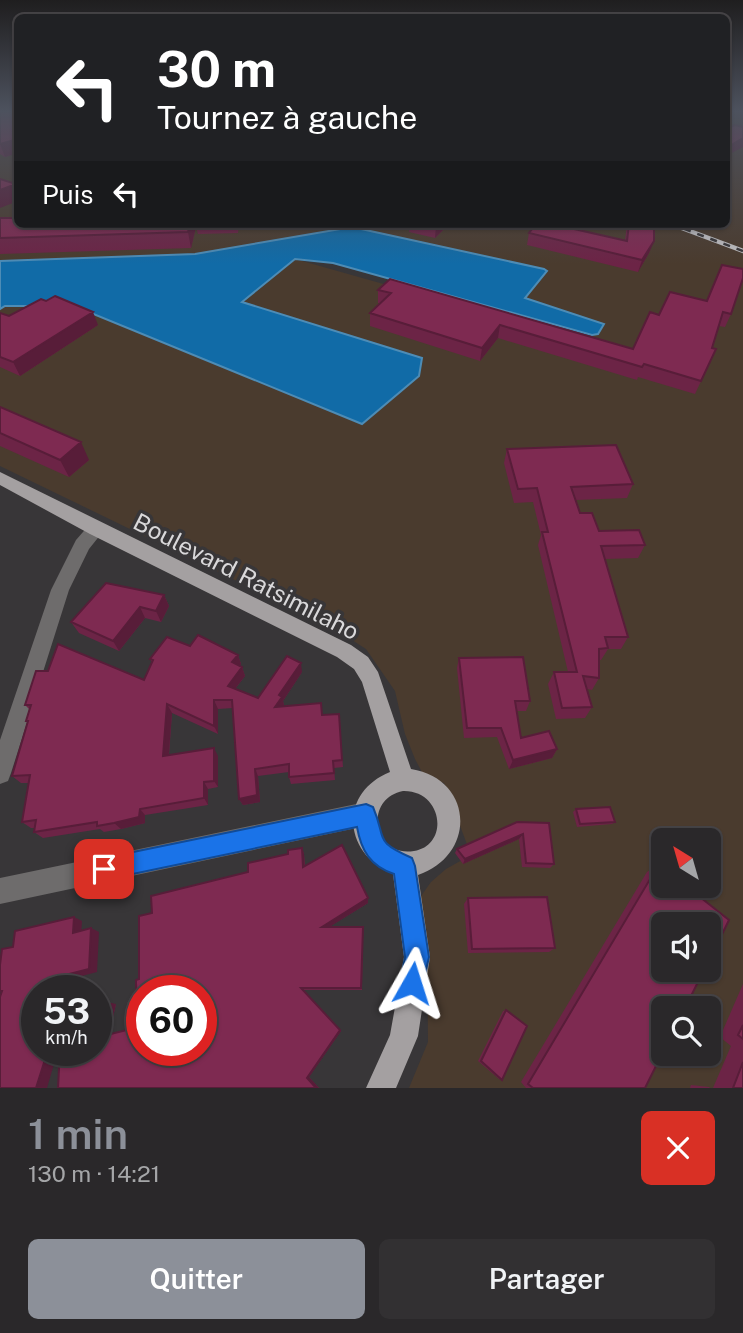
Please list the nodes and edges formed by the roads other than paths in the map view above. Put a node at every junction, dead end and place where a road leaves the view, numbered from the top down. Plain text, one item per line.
1 (1, 480) edge
2 (96, 529) junction
3 (7, 722) edge
4 (0, 773) edge
5 (402, 779) junction
6 (366, 814) junction
7 (404, 866) junction
8 (0, 891) edge
9 (381, 1088) edge

1 - 2 main road, Boulevard Ratsimilaho
2 - 3 street
2 - 5 main road, Boulevard Ratsimilaho
3 - 4 street
5 - 6 main road
5 - 7 main road
6 - 7 main road
6 - 8 street
7 - 9 main road

